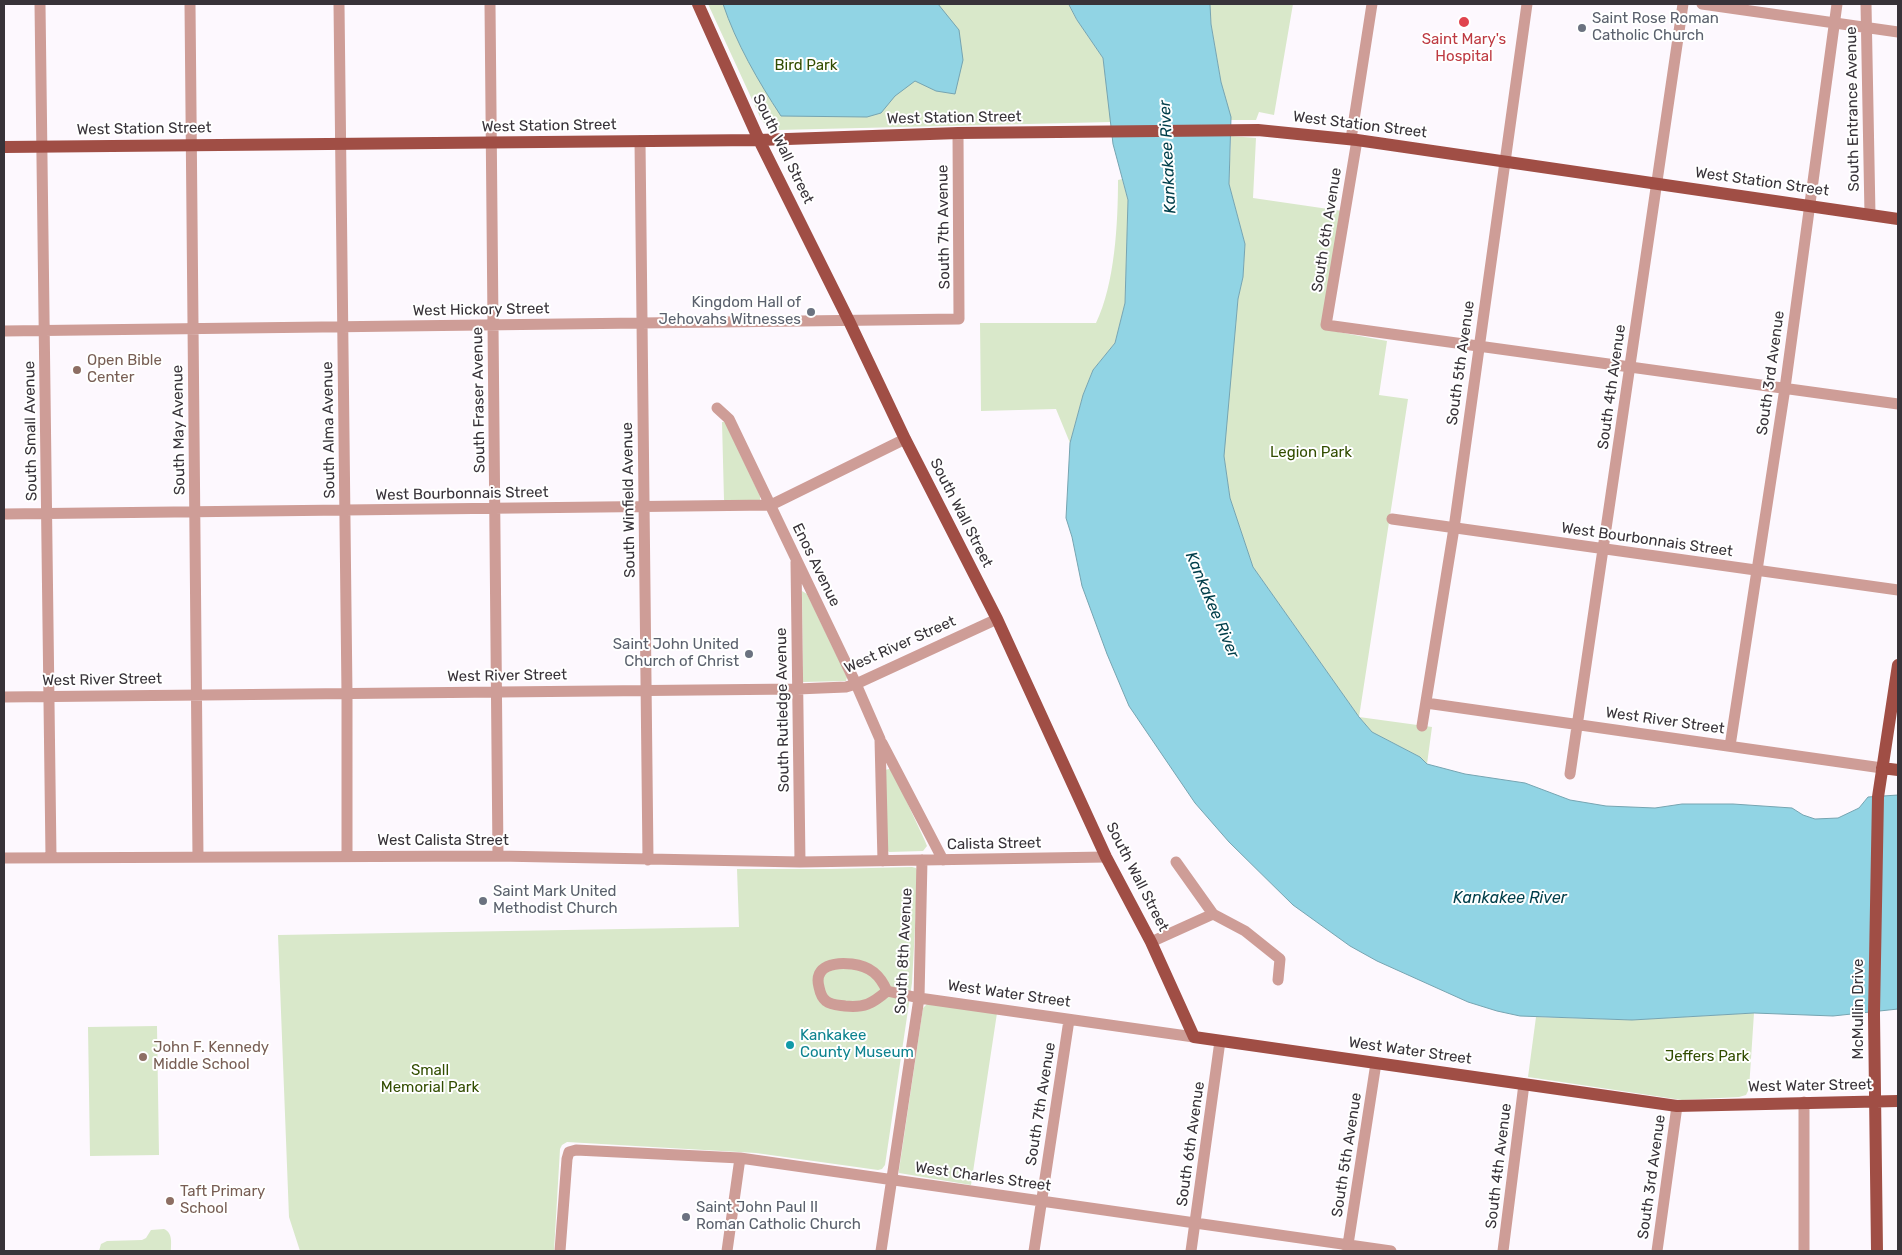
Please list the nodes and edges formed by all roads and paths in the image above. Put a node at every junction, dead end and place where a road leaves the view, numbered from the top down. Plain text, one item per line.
1 (40, 4) edge
2 (190, 4) edge
3 (338, 4) edge
4 (490, 4) edge
5 (698, 4) edge
6 (1372, 4) edge
7 (1527, 4) edge
8 (1683, 4) edge
9 (1702, 4) edge
10 (1837, 4) edge
11 (1866, 4) edge
12 (1834, 22) junction
13 (1866, 27) junction
14 (1898, 32) edge
15 (958, 134) junction
16 (1354, 139) junction
17 (759, 140) junction
18 (640, 141) junction
19 (491, 142) junction
20 (342, 144) junction
21 (192, 145) junction
22 (42, 146) junction
23 (4, 147) edge
24 (1505, 161) junction
25 (1656, 184) junction
26 (1808, 206) junction
27 (1870, 215) junction
28 (1898, 219) edge
29 (959, 320) joint
30 (849, 321) junction
31 (642, 323) junction
32 (493, 325) junction
33 (344, 327) junction
34 (194, 328) junction
35 (44, 330) junction
36 (4, 331) edge
37 (1479, 346) junction
38 (1630, 366) junction
39 (1785, 388) junction
40 (1898, 404) edge
41 (717, 408) dead end
42 (905, 439) junction
43 (771, 505) junction
44 (644, 507) junction
45 (495, 508) junction
46 (345, 510) junction
47 (195, 512) junction
48 (46, 513) junction
49 (4, 514) edge
50 (1392, 519) dead end
51 (1454, 528) junction
52 (1603, 549) junction
53 (796, 558) junction
54 (1757, 570) junction
55 (1898, 590) edge
56 (997, 619) junction
57 (1898, 665) edge
58 (856, 684) junction
59 (797, 689) junction
60 (646, 691) junction
61 (497, 692) junction
62 (347, 694) junction
63 (197, 695) junction
64 (49, 696) junction
65 (4, 697) edge
66 (1426, 703) junction
67 (1577, 725) junction
68 (1422, 726) dead end
69 (880, 739) junction
70 (1730, 746) junction
71 (1882, 768) junction
72 (1898, 770) edge
73 (1570, 774) dead end
74 (346, 856) junction
75 (498, 856) junction
76 (51, 857) junction
77 (198, 857) junction
78 (1106, 857) junction
79 (4, 858) edge
80 (648, 860) junction
81 (922, 860) junction
82 (943, 860) junction
83 (883, 861) junction
84 (800, 862) junction
85 (1176, 862) dead end
86 (1214, 914) junction
87 (1151, 942) junction
88 (1278, 980) dead end
89 (887, 991) junction
90 (919, 998) junction
91 (1069, 1020) junction
92 (1194, 1037) junction
93 (1220, 1041) junction
94 (1376, 1063) junction
95 (1524, 1084) junction
96 (1898, 1100) edge
97 (1877, 1101) junction
98 (1804, 1102) junction
99 (1677, 1106) junction
100 (740, 1158) junction
101 (892, 1179) junction
102 (1042, 1200) junction
103 (1195, 1223) junction
104 (1348, 1248) edge
105 (560, 1251) edge
106 (728, 1251) edge
107 (881, 1251) edge
108 (1034, 1251) edge
109 (1191, 1251) edge
110 (1390, 1251) edge
111 (1503, 1251) edge
112 (1657, 1251) edge
113 (1804, 1251) edge
114 (1877, 1251) edge

1 - 22 street, South Small Avenue
2 - 21 street, South May Avenue
3 - 20 street, South Alma Avenue
4 - 19 street, South Fraser Avenue
5 - 17 main road, South Wall Street
6 - 16 street, South 6th Avenue
7 - 24 street, South 5th Avenue
8 - 25 street, South 4th Avenue
9 - 12 street
10 - 12 street, South 3rd Avenue
11 - 13 street, South Entrance Avenue
12 - 13 street
12 - 26 street, South 3rd Avenue
13 - 14 street
13 - 27 street, South Entrance Avenue
15 - 16 main road, West Station Street
15 - 17 main road, West Station Street
15 - 29 street, South 7th Avenue
16 - 24 main road, West Station Street
16 - 37 street, South 6th Avenue
17 - 18 main road, West Station Street
17 - 30 main road, South Wall Street
18 - 19 main road, West Station Street
18 - 31 street, South Winfield Avenue
19 - 20 main road, West Station Street
19 - 32 street, South Fraser Avenue
20 - 21 main road, West Station Street
20 - 33 street, South Alma Avenue
21 - 22 main road, West Station Street
21 - 34 street, South May Avenue
22 - 23 main road, West Station Street
22 - 35 street, South Small Avenue
24 - 25 main road, West Station Street
24 - 37 street, South 5th Avenue
25 - 26 main road, West Station Street
25 - 38 street, South 4th Avenue
26 - 27 main road, West Station Street
26 - 39 street, South 3rd Avenue
27 - 28 main road, West Station Street
29 - 30 street, West Hickory Street
30 - 31 street, West Hickory Street
30 - 42 main road, South Wall Street
31 - 32 street, West Hickory Street
31 - 44 street, South Winfield Avenue
32 - 33 street, West Hickory Street
32 - 45 street, South Fraser Avenue
33 - 34 street, West Hickory Street
33 - 46 street, South Alma Avenue
34 - 35 street, West Hickory Street
34 - 47 street, South May Avenue
35 - 36 street, West Hickory Street
35 - 48 street, South Small Avenue
37 - 38 street
37 - 51 street, South 5th Avenue
38 - 39 street
38 - 52 street, South 4th Avenue
39 - 40 street
39 - 54 street, South 3rd Avenue
41 - 43 street, Enos Avenue
42 - 43 street, West Bourbonnais Street
42 - 56 main road, South Wall Street
43 - 44 street, West Bourbonnais Street
43 - 53 street, Enos Avenue
44 - 45 street, West Bourbonnais Street
44 - 60 street, South Winfield Avenue
45 - 46 street, West Bourbonnais Street
45 - 61 street, South Fraser Avenue
46 - 47 street, West Bourbonnais Street
46 - 62 street, South Alma Avenue
47 - 48 street, West Bourbonnais Street
47 - 63 street, South May Avenue
48 - 49 street, West Bourbonnais Street
48 - 64 street, South Small Avenue
50 - 51 street, West Bourbonnais Street
51 - 52 street, West Bourbonnais Street
51 - 66 street, South 5th Avenue
52 - 54 street, West Bourbonnais Street
52 - 67 street, South 4th Avenue
53 - 58 street, Enos Avenue
53 - 59 street, South Rutledge Avenue
54 - 55 street, West Bourbonnais Street
54 - 70 street, South 3rd Avenue
56 - 58 street, West River Street
56 - 78 main road, South Wall Street
57 - 71 main road, McMullin Drive
58 - 59 street, West River Street
58 - 69 street, Enos Avenue
59 - 60 street, West River Street
59 - 84 street, South Rutledge Avenue
60 - 61 street, West River Street
60 - 80 street, South Winfield Avenue
61 - 62 street, West River Street
61 - 75 street, South Fraser Avenue
62 - 63 street, West River Street
62 - 74 street, South Alma Avenue
63 - 64 street, West River Street
63 - 77 street, South May Avenue
64 - 65 street, West River Street
64 - 76 street, South Small Avenue
66 - 67 street, West River Street
66 - 68 street, South 5th Avenue
67 - 70 street, West River Street
67 - 73 street, South 4th Avenue
69 - 82 street, Enos Avenue
69 - 83 street, Enos Avenue
70 - 71 street, West River Street
71 - 72 main road, West River Street
71 - 97 main road, McMullin Drive
74 - 75 street, West Calista Street
74 - 77 street, West Calista Street
75 - 80 street, West Calista Street
76 - 77 street, West Calista Street
76 - 79 street, West Calista Street
78 - 82 street, Calista Street
78 - 87 main road, South Wall Street
80 - 84 street, West Calista Street
81 - 82 street, Calista Street
81 - 83 street, Calista Street
81 - 90 street, South 8th Avenue
83 - 84 street, West Calista Street
85 - 86 street
86 - 87 street
86 - 88 street
87 - 92 main road, South Wall Street
89 - 89 street
89 - 90 street, West Water Street
90 - 91 street, West Water Street
90 - 101 street, South 8th Avenue
91 - 92 street, West Water Street
91 - 102 street, South 7th Avenue
92 - 93 main road, West Water Street
93 - 94 main road, West Water Street
93 - 103 street, South 6th Avenue
94 - 95 main road, West Water Street
94 - 104 street, South 5th Avenue
95 - 99 main road, West Water Street
95 - 111 street, South 4th Avenue
96 - 97 main road, West Water Street
97 - 98 main road, West Water Street
97 - 114 main road, McMullin Drive
98 - 99 main road, West Water Street
98 - 113 street
99 - 112 street, South 3rd Avenue
100 - 101 street, West Charles Street
100 - 105 street, West Charles Street
100 - 106 street
101 - 102 street, West Charles Street
101 - 107 street, South 8th Avenue
102 - 103 street, West Charles Street
102 - 108 street, South 7th Avenue
103 - 104 street, West Charles Street
103 - 109 street, South 6th Avenue
104 - 110 street, West Charles Street

